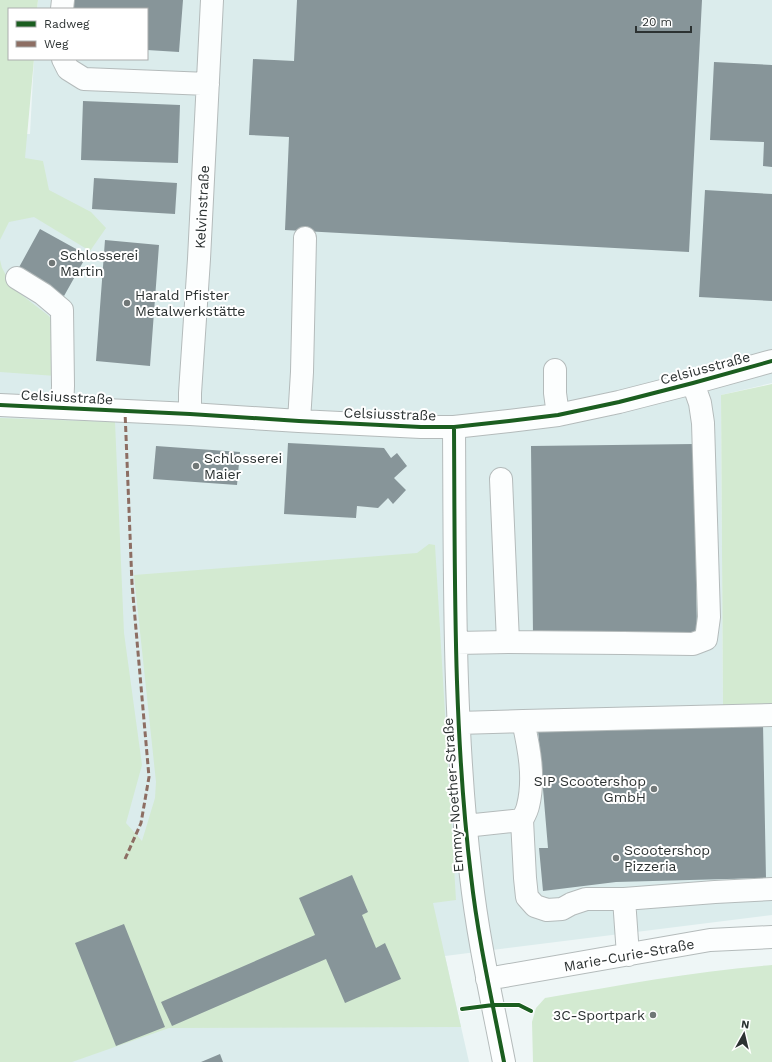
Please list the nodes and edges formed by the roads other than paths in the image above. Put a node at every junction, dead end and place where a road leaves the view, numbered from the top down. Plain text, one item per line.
1 (212, 0) edge
2 (64, 60) edge
3 (208, 84) junction
4 (305, 238) dead end
5 (17, 278) dead end
6 (772, 361) edge
7 (555, 370) dead end
8 (694, 383) junction
9 (0, 405) edge
10 (62, 408) junction
11 (190, 414) junction
12 (558, 415) junction
13 (299, 421) junction
14 (454, 427) junction
15 (501, 480) dead end
16 (508, 642) junction
17 (456, 643) junction
18 (772, 715) edge
19 (524, 721) junction
20 (458, 723) junction
21 (522, 820) junction
22 (465, 826) junction
23 (772, 889) edge
24 (624, 899) junction
25 (772, 937) edge
26 (628, 955) junction
27 (487, 979) junction
28 (504, 1062) edge

1 - 3 street, Kelvinstraße
2 - 3 street
3 - 11 street, Kelvinstraße
4 - 13 street
5 - 10 street
6 - 8 street, Celsiusstraße
7 - 12 street
8 - 12 street, Celsiusstraße
8 - 16 street
9 - 10 street, Celsiusstraße
10 - 11 street, Celsiusstraße
11 - 13 street, Celsiusstraße
12 - 14 street, Celsiusstraße
13 - 14 street, Celsiusstraße
14 - 17 street, Emmy-Noether-Straße
15 - 16 street
16 - 17 street
17 - 20 street, Emmy-Noether-Straße
18 - 19 street
19 - 20 street
19 - 21 street
20 - 22 street, Emmy-Noether-Straße
21 - 22 street
21 - 24 street
22 - 27 street, Emmy-Noether-Straße
23 - 24 street
24 - 26 street
25 - 26 street, Marie-Curie-Straße
26 - 27 street, Marie-Curie-Straße
27 - 28 street, Emmy-Noether-Straße

